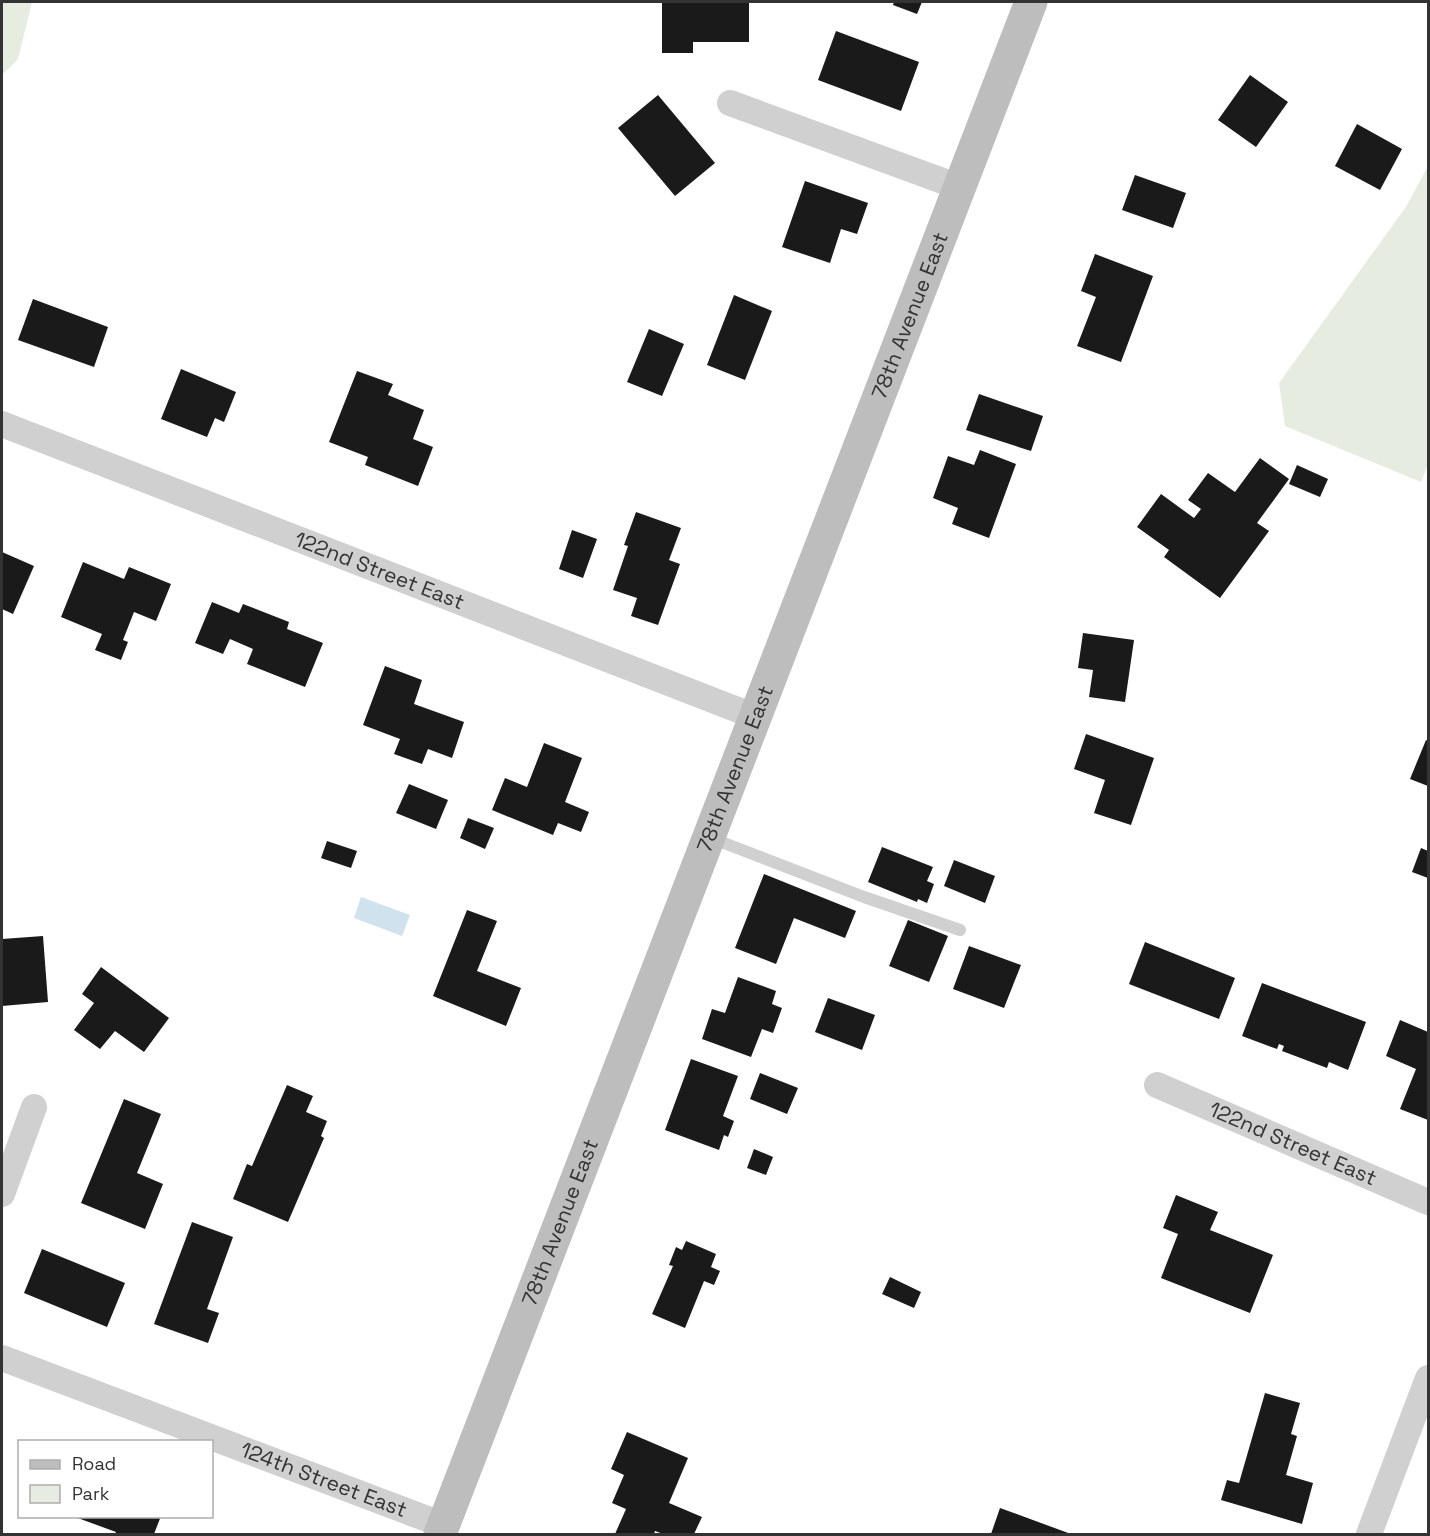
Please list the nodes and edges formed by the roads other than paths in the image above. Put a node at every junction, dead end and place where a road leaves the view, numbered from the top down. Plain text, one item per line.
1 (1031, 2) edge
2 (730, 103) dead end
3 (959, 187) junction
4 (2, 424) edge
5 (756, 717) junction
6 (709, 837) junction
7 (960, 930) dead end
8 (1157, 1085) dead end
9 (34, 1107) dead end
10 (2, 1194) edge
11 (1428, 1202) edge
12 (2, 1358) edge
13 (1428, 1378) edge
14 (211, 1440) edge
15 (213, 1441) edge
16 (441, 1530) edge
17 (1369, 1534) edge

1 - 3 street, 78th Avenue East
2 - 3 street
3 - 5 street, 78th Avenue East
4 - 5 street, 122nd Street East
5 - 6 street, 78th Avenue East
6 - 7 lane
6 - 16 street, 78th Avenue East
8 - 11 street, 122nd Street East
9 - 10 street
12 - 14 street, 124th Street East
13 - 17 street
15 - 16 street, 124th Street East

